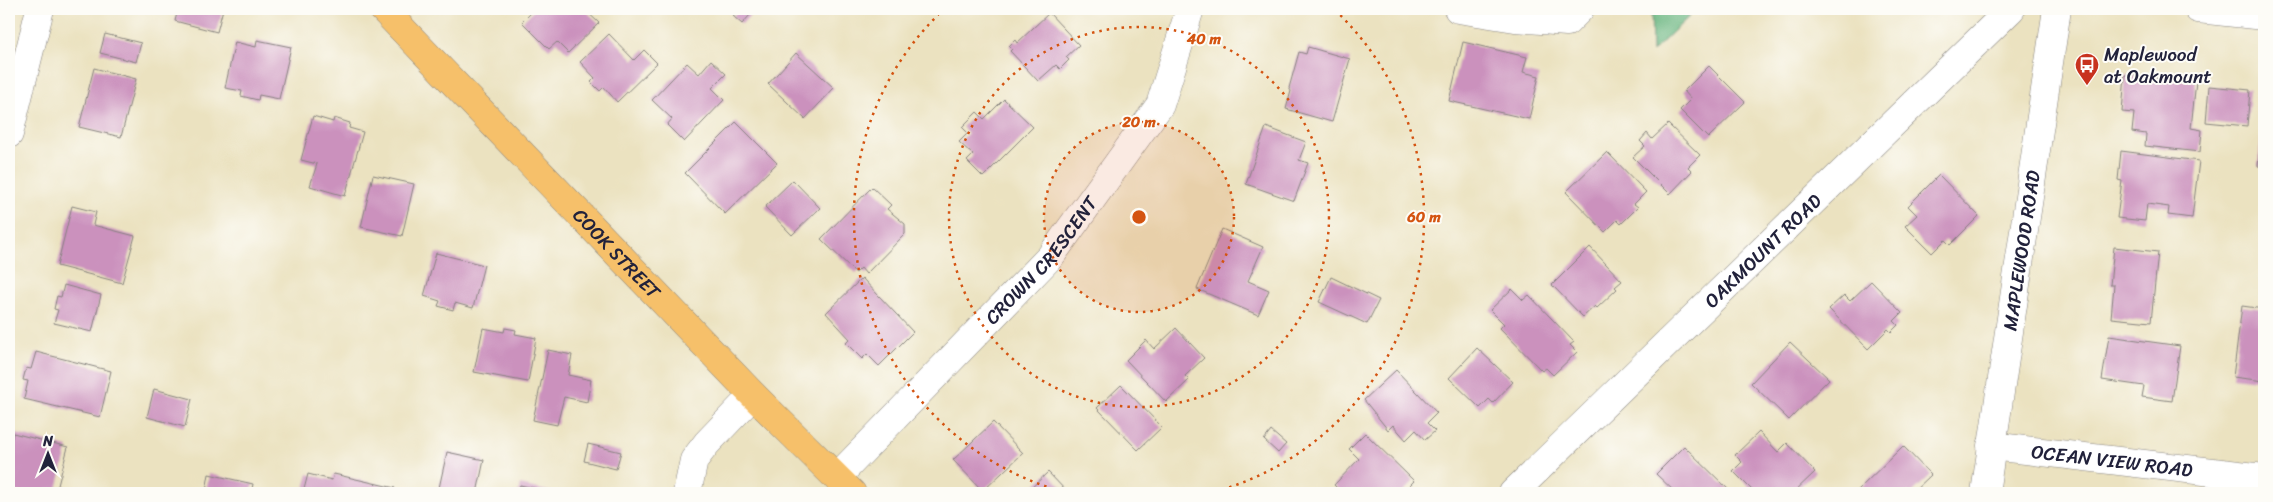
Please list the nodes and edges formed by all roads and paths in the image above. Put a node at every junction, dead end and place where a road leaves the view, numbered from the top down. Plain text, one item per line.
1 (40, 9) edge
2 (383, 9) edge
3 (1190, 9) edge
4 (1458, 9) edge
5 (1580, 9) edge
6 (2011, 9) edge
7 (2057, 9) edge
8 (2198, 9) edge
9 (2264, 16) edge
10 (9, 134) edge
11 (754, 395) junction
12 (1992, 446) junction
13 (2264, 478) edge
14 (845, 485) edge
15 (687, 493) edge
16 (1513, 493) edge
17 (1985, 493) edge

1 - 10 street
2 - 11 main road, COOK STREET
3 - 14 street, CROWN CRESCENT
4 - 5 street
6 - 16 street, OAKMOUNT ROAD
7 - 12 street, MAPLEWOOD ROAD
8 - 9 street
11 - 14 main road, COOK STREET
11 - 15 street
12 - 13 street, OCEAN VIEW ROAD
12 - 17 street, MAPLEWOOD ROAD

